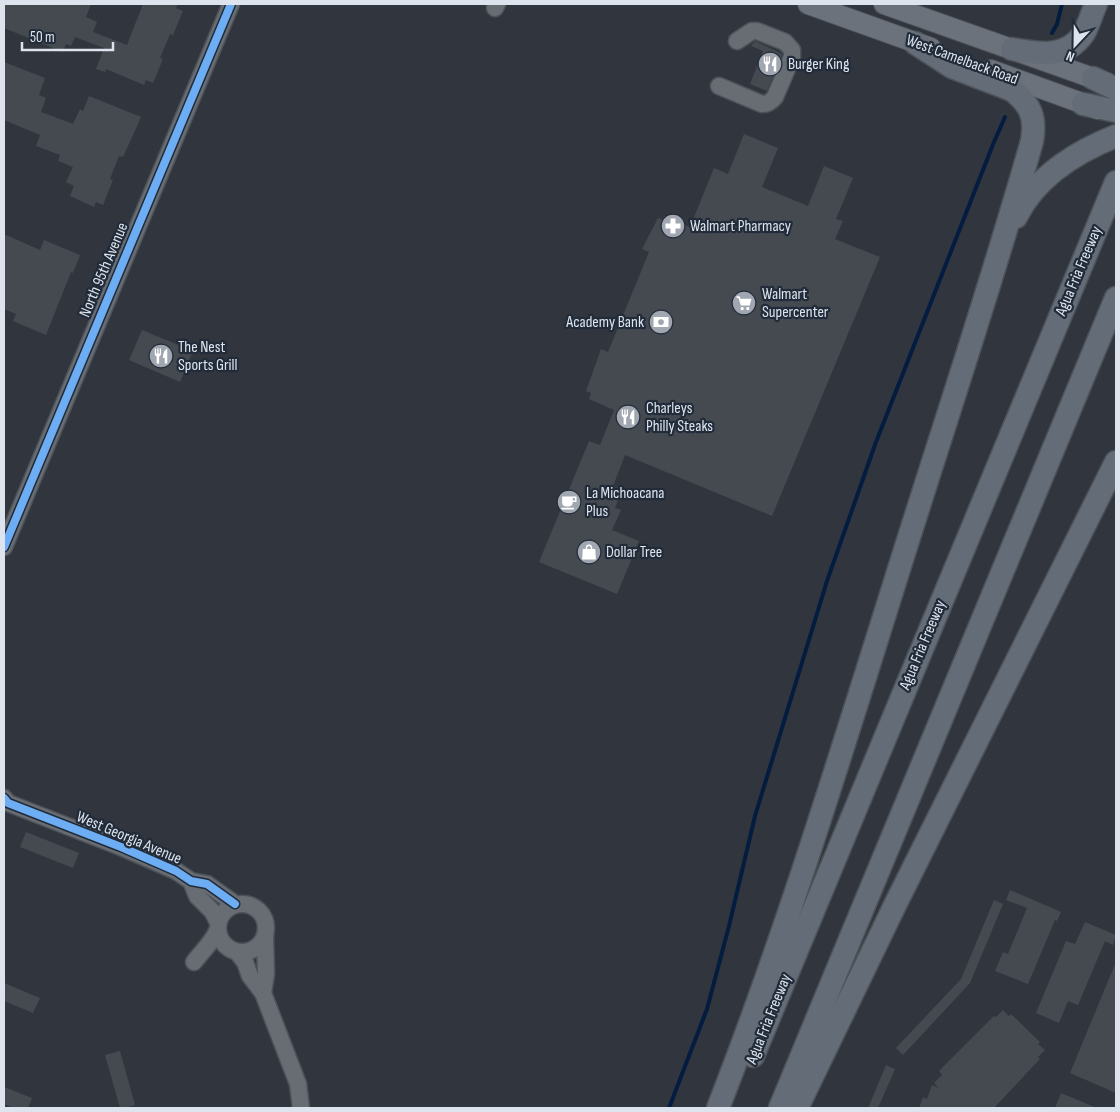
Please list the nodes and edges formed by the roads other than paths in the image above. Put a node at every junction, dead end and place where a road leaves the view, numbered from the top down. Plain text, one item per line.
1 (231, 4) edge
2 (808, 4) edge
3 (884, 4) edge
4 (1096, 4) edge
5 (737, 41) dead end
6 (916, 43) junction
7 (1012, 49) junction
8 (1093, 78) joint
9 (719, 86) dead end
10 (1116, 88) edge
11 (1083, 104) junction
12 (1116, 111) edge
13 (1116, 116) edge
14 (1116, 136) edge
15 (1116, 182) edge
16 (1000, 250) junction
17 (1116, 298) edge
18 (1116, 462) edge
19 (4, 547) edge
20 (5, 802) edge
21 (191, 881) junction
22 (235, 904) junction
23 (218, 926) junction
24 (265, 937) junction
25 (233, 950) junction
26 (263, 993) junction
27 (301, 1108) edge
28 (718, 1108) edge
29 (731, 1108) edge
30 (780, 1108) edge
31 (797, 1108) edge

1 - 19 street, North 95th Avenue
2 - 6 main road, West Camelback Road
3 - 7 main road, West Camelback Road
4 - 7 highway
5 - 9 street
6 - 11 main road, West Camelback Road
6 - 16 highway
7 - 8 main road, West Camelback Road
8 - 10 highway
11 - 12 highway
11 - 13 main road, West Camelback Road
14 - 16 highway
15 - 29 highway, Agua Fria Freeway
16 - 28 highway
17 - 30 highway
18 - 31 highway
20 - 21 street, West Georgia Avenue
21 - 22 street, West Georgia Avenue
21 - 23 street, West Georgia Avenue
22 - 23 street
22 - 24 street
23 - 25 street
23 - 25 street
24 - 25 street
24 - 26 street
25 - 26 street
26 - 27 street

